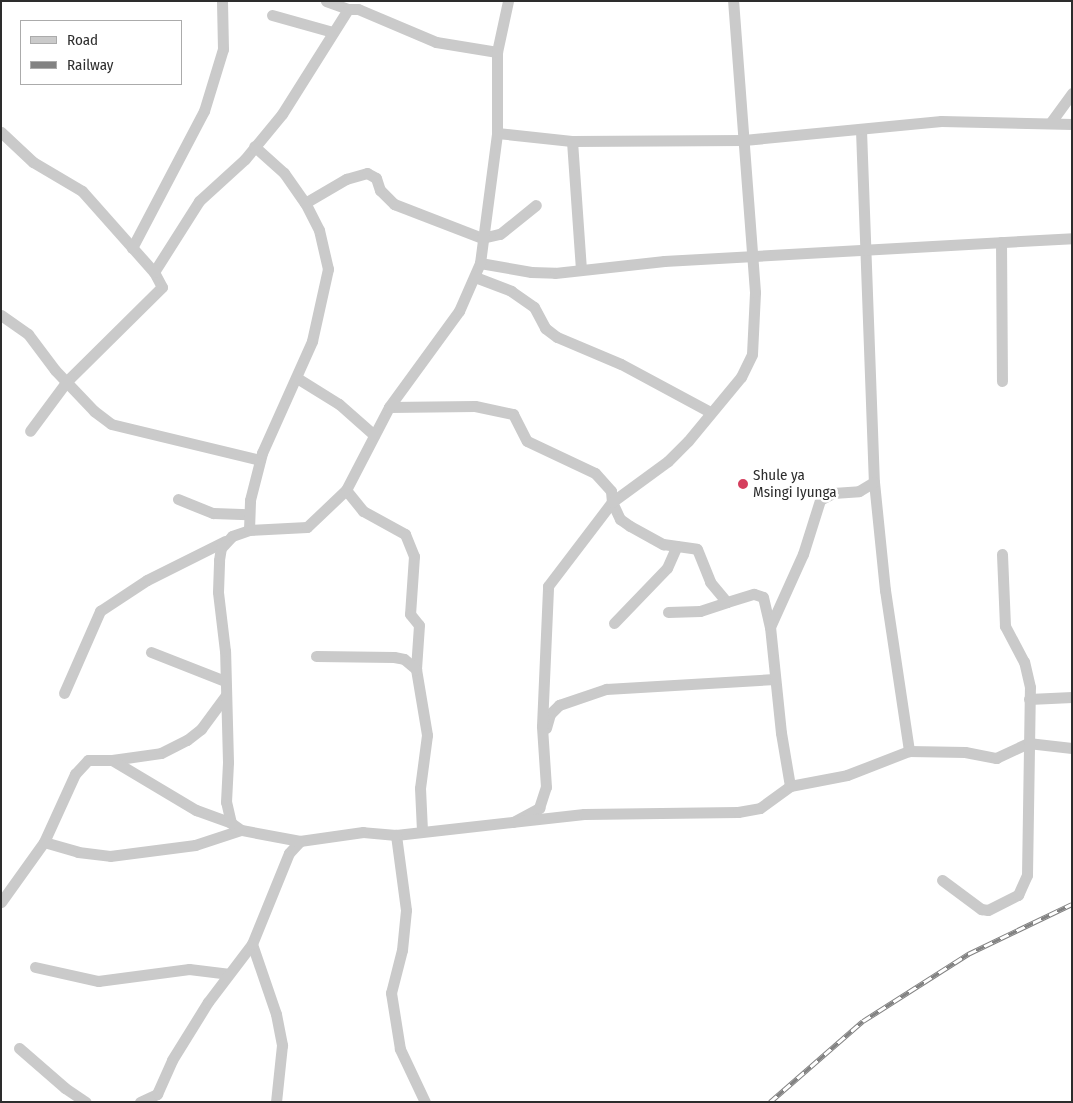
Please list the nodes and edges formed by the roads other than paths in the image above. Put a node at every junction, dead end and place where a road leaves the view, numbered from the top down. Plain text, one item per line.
1 (222, 1) edge
2 (326, 1) edge
3 (508, 1) edge
4 (733, 1) edge
5 (348, 10) junction
6 (272, 15) dead end
7 (332, 32) junction
8 (498, 52) junction
9 (1072, 93) edge
10 (1051, 122) junction
11 (1072, 124) edge
12 (861, 130) junction
13 (1, 132) edge
14 (497, 133) junction
15 (744, 140) junction
16 (572, 141) junction
17 (254, 146) junction
18 (306, 203) junction
19 (536, 204) dead end
20 (482, 238) junction
21 (1072, 238) edge
22 (1002, 242) junction
23 (132, 248) junction
24 (866, 250) junction
25 (752, 257) junction
26 (480, 263) junction
27 (581, 270) junction
28 (154, 272) junction
29 (475, 277) junction
30 (1, 315) edge
31 (297, 378) junction
32 (67, 381) junction
33 (1002, 381) dead end
34 (389, 407) junction
35 (710, 412) junction
36 (30, 431) dead end
37 (374, 435) junction
38 (260, 460) junction
39 (874, 482) junction
40 (346, 490) junction
41 (178, 499) dead end
42 (612, 502) junction
43 (248, 514) junction
44 (249, 530) junction
45 (227, 540) junction
46 (677, 546) junction
47 (1002, 554) dead end
48 (727, 602) junction
49 (668, 612) dead end
50 (614, 623) dead end
51 (770, 627) junction
52 (151, 652) dead end
53 (316, 656) dead end
54 (416, 669) junction
55 (775, 679) junction
56 (225, 682) junction
57 (64, 693) dead end
58 (226, 695) junction
59 (1072, 697) edge
60 (1029, 698) junction
61 (544, 737) junction
62 (1028, 743) junction
63 (1072, 748) edge
64 (909, 751) junction
65 (112, 760) junction
66 (790, 786) junction
67 (513, 822) junction
68 (236, 826) junction
69 (422, 832) junction
70 (396, 835) junction
71 (300, 841) junction
72 (44, 842) junction
73 (942, 880) dead end
74 (1, 902) edge
75 (252, 944) junction
76 (35, 967) dead end
77 (228, 974) junction
78 (19, 1048) dead end
79 (156, 1098) edge
80 (86, 1102) edge
81 (140, 1102) edge
82 (276, 1102) edge
83 (426, 1102) edge

1 - 23 street
2 - 5 street
3 - 8 street
4 - 15 street
5 - 7 street
5 - 8 street
6 - 7 street
7 - 17 street
8 - 14 street
9 - 10 street
10 - 11 street
10 - 12 street
12 - 15 street
12 - 24 street
13 - 23 street
14 - 16 street
14 - 20 street
15 - 16 street
15 - 25 street
16 - 27 street
17 - 18 street
17 - 28 street
18 - 20 street
18 - 31 street
19 - 20 street
20 - 26 street
21 - 22 street
22 - 24 street
22 - 33 street
23 - 28 street
24 - 25 street
24 - 39 street
25 - 27 street
25 - 35 street
26 - 27 street
26 - 29 street
28 - 32 street
29 - 34 street
29 - 35 street
30 - 32 street
31 - 37 street
31 - 38 street
32 - 36 street
32 - 38 street
34 - 37 street
34 - 42 street
35 - 42 street
37 - 40 street
38 - 43 street
39 - 51 street
39 - 64 street
40 - 44 street
40 - 54 street
41 - 43 street
42 - 46 street
42 - 61 street
43 - 44 street
44 - 45 street
45 - 56 street
45 - 57 street
46 - 48 street
46 - 50 street
47 - 60 street
48 - 49 street
48 - 51 street
51 - 55 street
52 - 56 street
53 - 54 street
54 - 69 street
55 - 61 street
55 - 66 street
56 - 58 street
58 - 65 street
58 - 68 street
59 - 60 street
60 - 62 street
61 - 67 street
62 - 63 street
62 - 64 street
62 - 73 street
64 - 66 street
65 - 68 street
65 - 72 street
66 - 67 street
67 - 69 street
68 - 71 street
68 - 72 street
69 - 70 street
70 - 71 street
70 - 83 street
71 - 75 street
72 - 74 street
75 - 77 street
75 - 82 street
76 - 77 street
77 - 79 street
78 - 80 street
79 - 81 street

